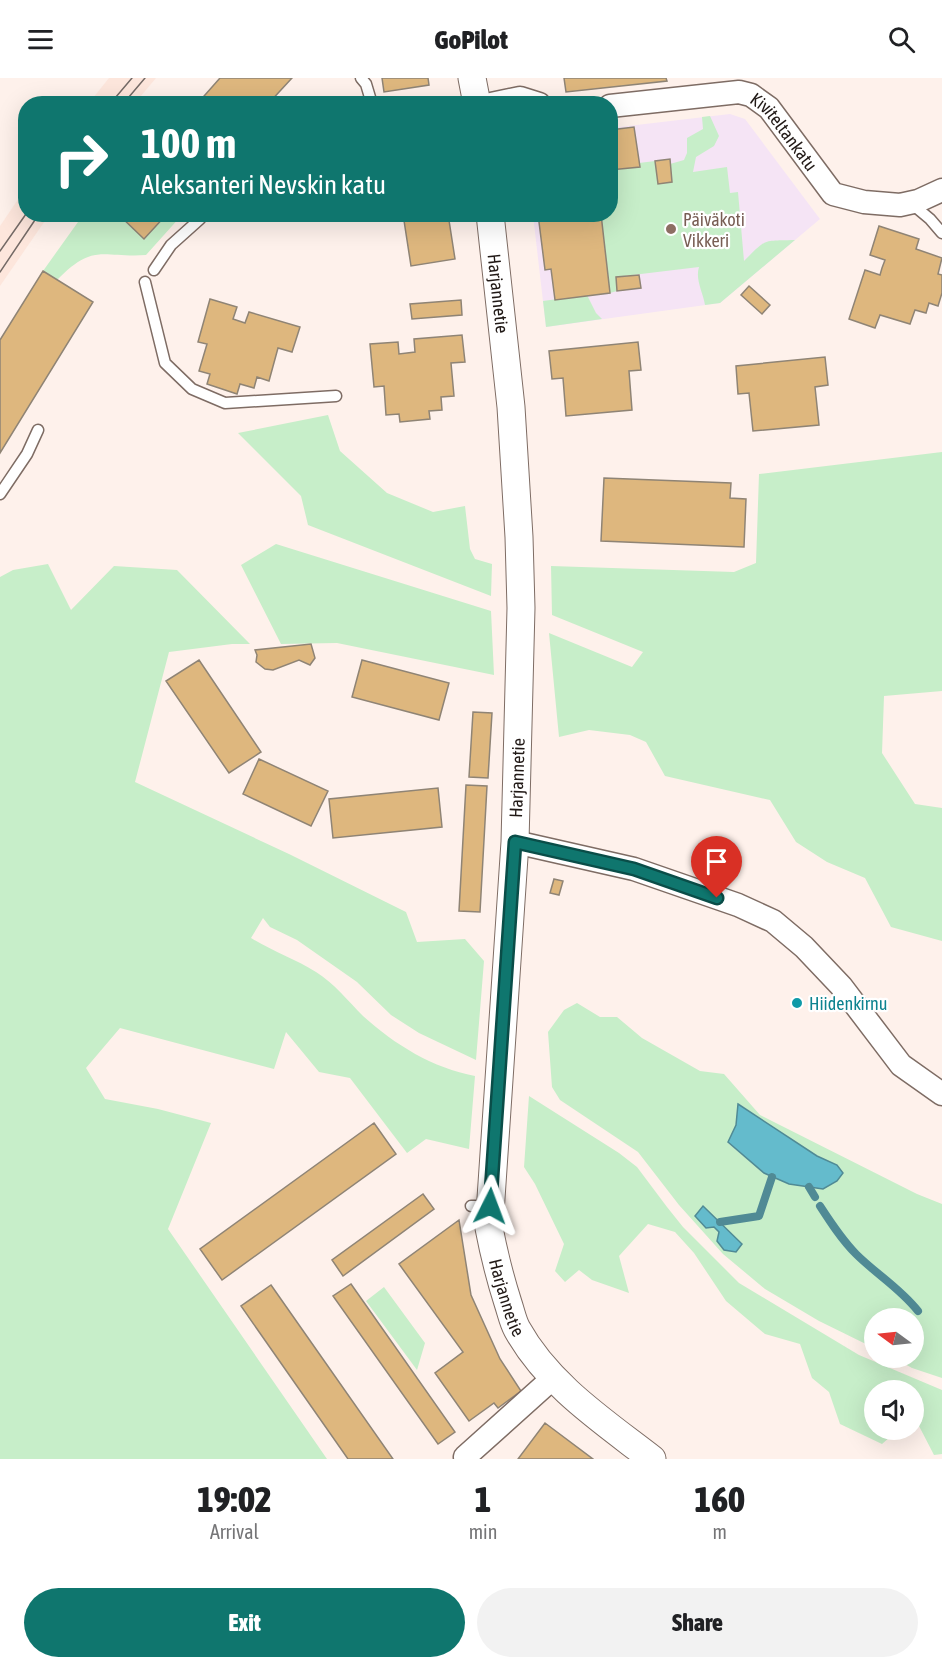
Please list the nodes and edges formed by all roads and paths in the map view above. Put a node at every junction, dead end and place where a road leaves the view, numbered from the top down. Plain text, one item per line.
1 (361, 78) edge
2 (472, 78) edge
3 (370, 96) edge
4 (475, 96) edge
5 (618, 105) edge
6 (942, 190) edge
7 (910, 203) junction
8 (197, 222) edge
9 (491, 222) edge
10 (942, 233) edge
11 (154, 270) dead end
12 (145, 282) dead end
13 (336, 396) dead end
14 (38, 430) dead end
15 (0, 494) edge
16 (515, 842) junction
17 (942, 1094) edge
18 (553, 1378) junction
19 (466, 1459) edge
20 (652, 1459) edge

1 - 3 lane
2 - 4 street
5 - 7 street, Kiviteltankatu
6 - 7 street, Kiviteltankatu
7 - 10 lane
8 - 11 lane
9 - 16 street, Harjannetie
12 - 13 lane
14 - 15 lane
16 - 17 street
16 - 18 street, Harjannetie
18 - 19 street
18 - 20 street, Harjannetie

